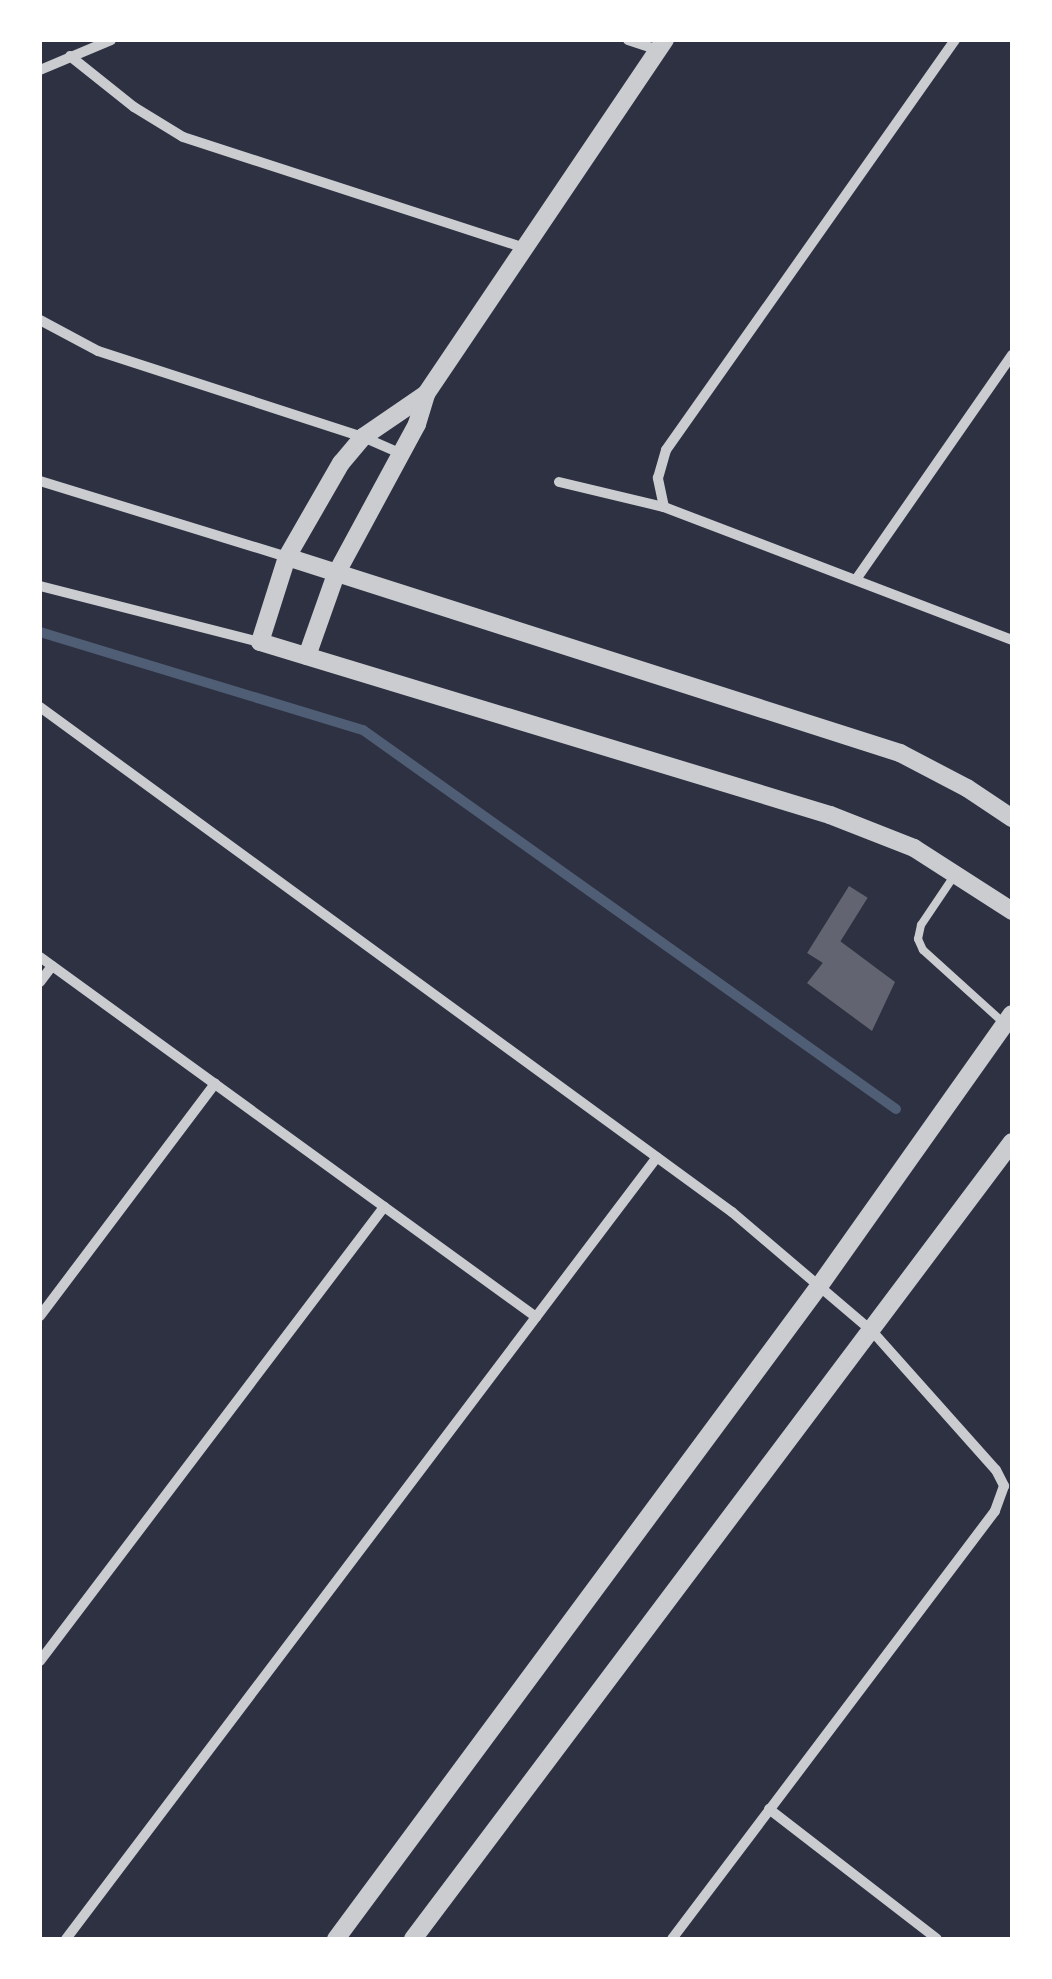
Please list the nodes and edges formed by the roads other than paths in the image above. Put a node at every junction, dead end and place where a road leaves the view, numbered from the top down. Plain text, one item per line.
1 (111, 40) edge
2 (628, 40) edge
3 (955, 40) edge
4 (661, 45) edge
5 (70, 56) junction
6 (40, 70) edge
7 (522, 248) junction
8 (40, 320) edge
9 (1012, 355) edge
10 (426, 394) junction
11 (364, 436) junction
12 (402, 454) junction
13 (40, 480) edge
14 (559, 482) dead end
15 (664, 507) junction
16 (287, 558) junction
17 (336, 574) junction
18 (857, 578) junction
19 (40, 586) edge
20 (1012, 640) edge
21 (260, 642) junction
22 (307, 656) junction
23 (40, 707) edge
24 (1012, 818) edge
25 (956, 872) junction
26 (1012, 912) edge
27 (40, 956) edge
28 (52, 966) junction
29 (40, 982) edge
30 (1008, 1019) edge
31 (215, 1084) junction
32 (1012, 1142) edge
33 (657, 1157) junction
34 (384, 1207) junction
35 (820, 1285) junction
36 (40, 1316) edge
37 (536, 1318) junction
38 (872, 1331) junction
39 (40, 1661) edge
40 (769, 1809) junction
41 (66, 1939) edge
42 (336, 1939) edge
43 (414, 1939) edge
44 (672, 1939) edge
45 (937, 1939) edge

1 - 5 street
2 - 4 street
3 - 15 street
4 - 7 street
5 - 6 street
5 - 7 street
7 - 10 street
8 - 11 street
9 - 18 street
10 - 11 street
10 - 12 street
11 - 12 street
11 - 16 street
12 - 17 street
13 - 16 street
14 - 15 street
15 - 18 street
16 - 17 street
16 - 21 street
17 - 22 street
17 - 24 street
18 - 20 street
19 - 21 street
21 - 22 street
22 - 25 street
23 - 33 street
25 - 26 street
25 - 30 lane
27 - 28 street
28 - 29 street
28 - 31 street
30 - 35 street
31 - 34 street
31 - 36 street
32 - 38 street
33 - 35 street
33 - 37 street
34 - 37 street
34 - 39 street
35 - 38 street
35 - 42 street
37 - 41 street
38 - 40 street
38 - 43 street
40 - 44 street
40 - 45 street

